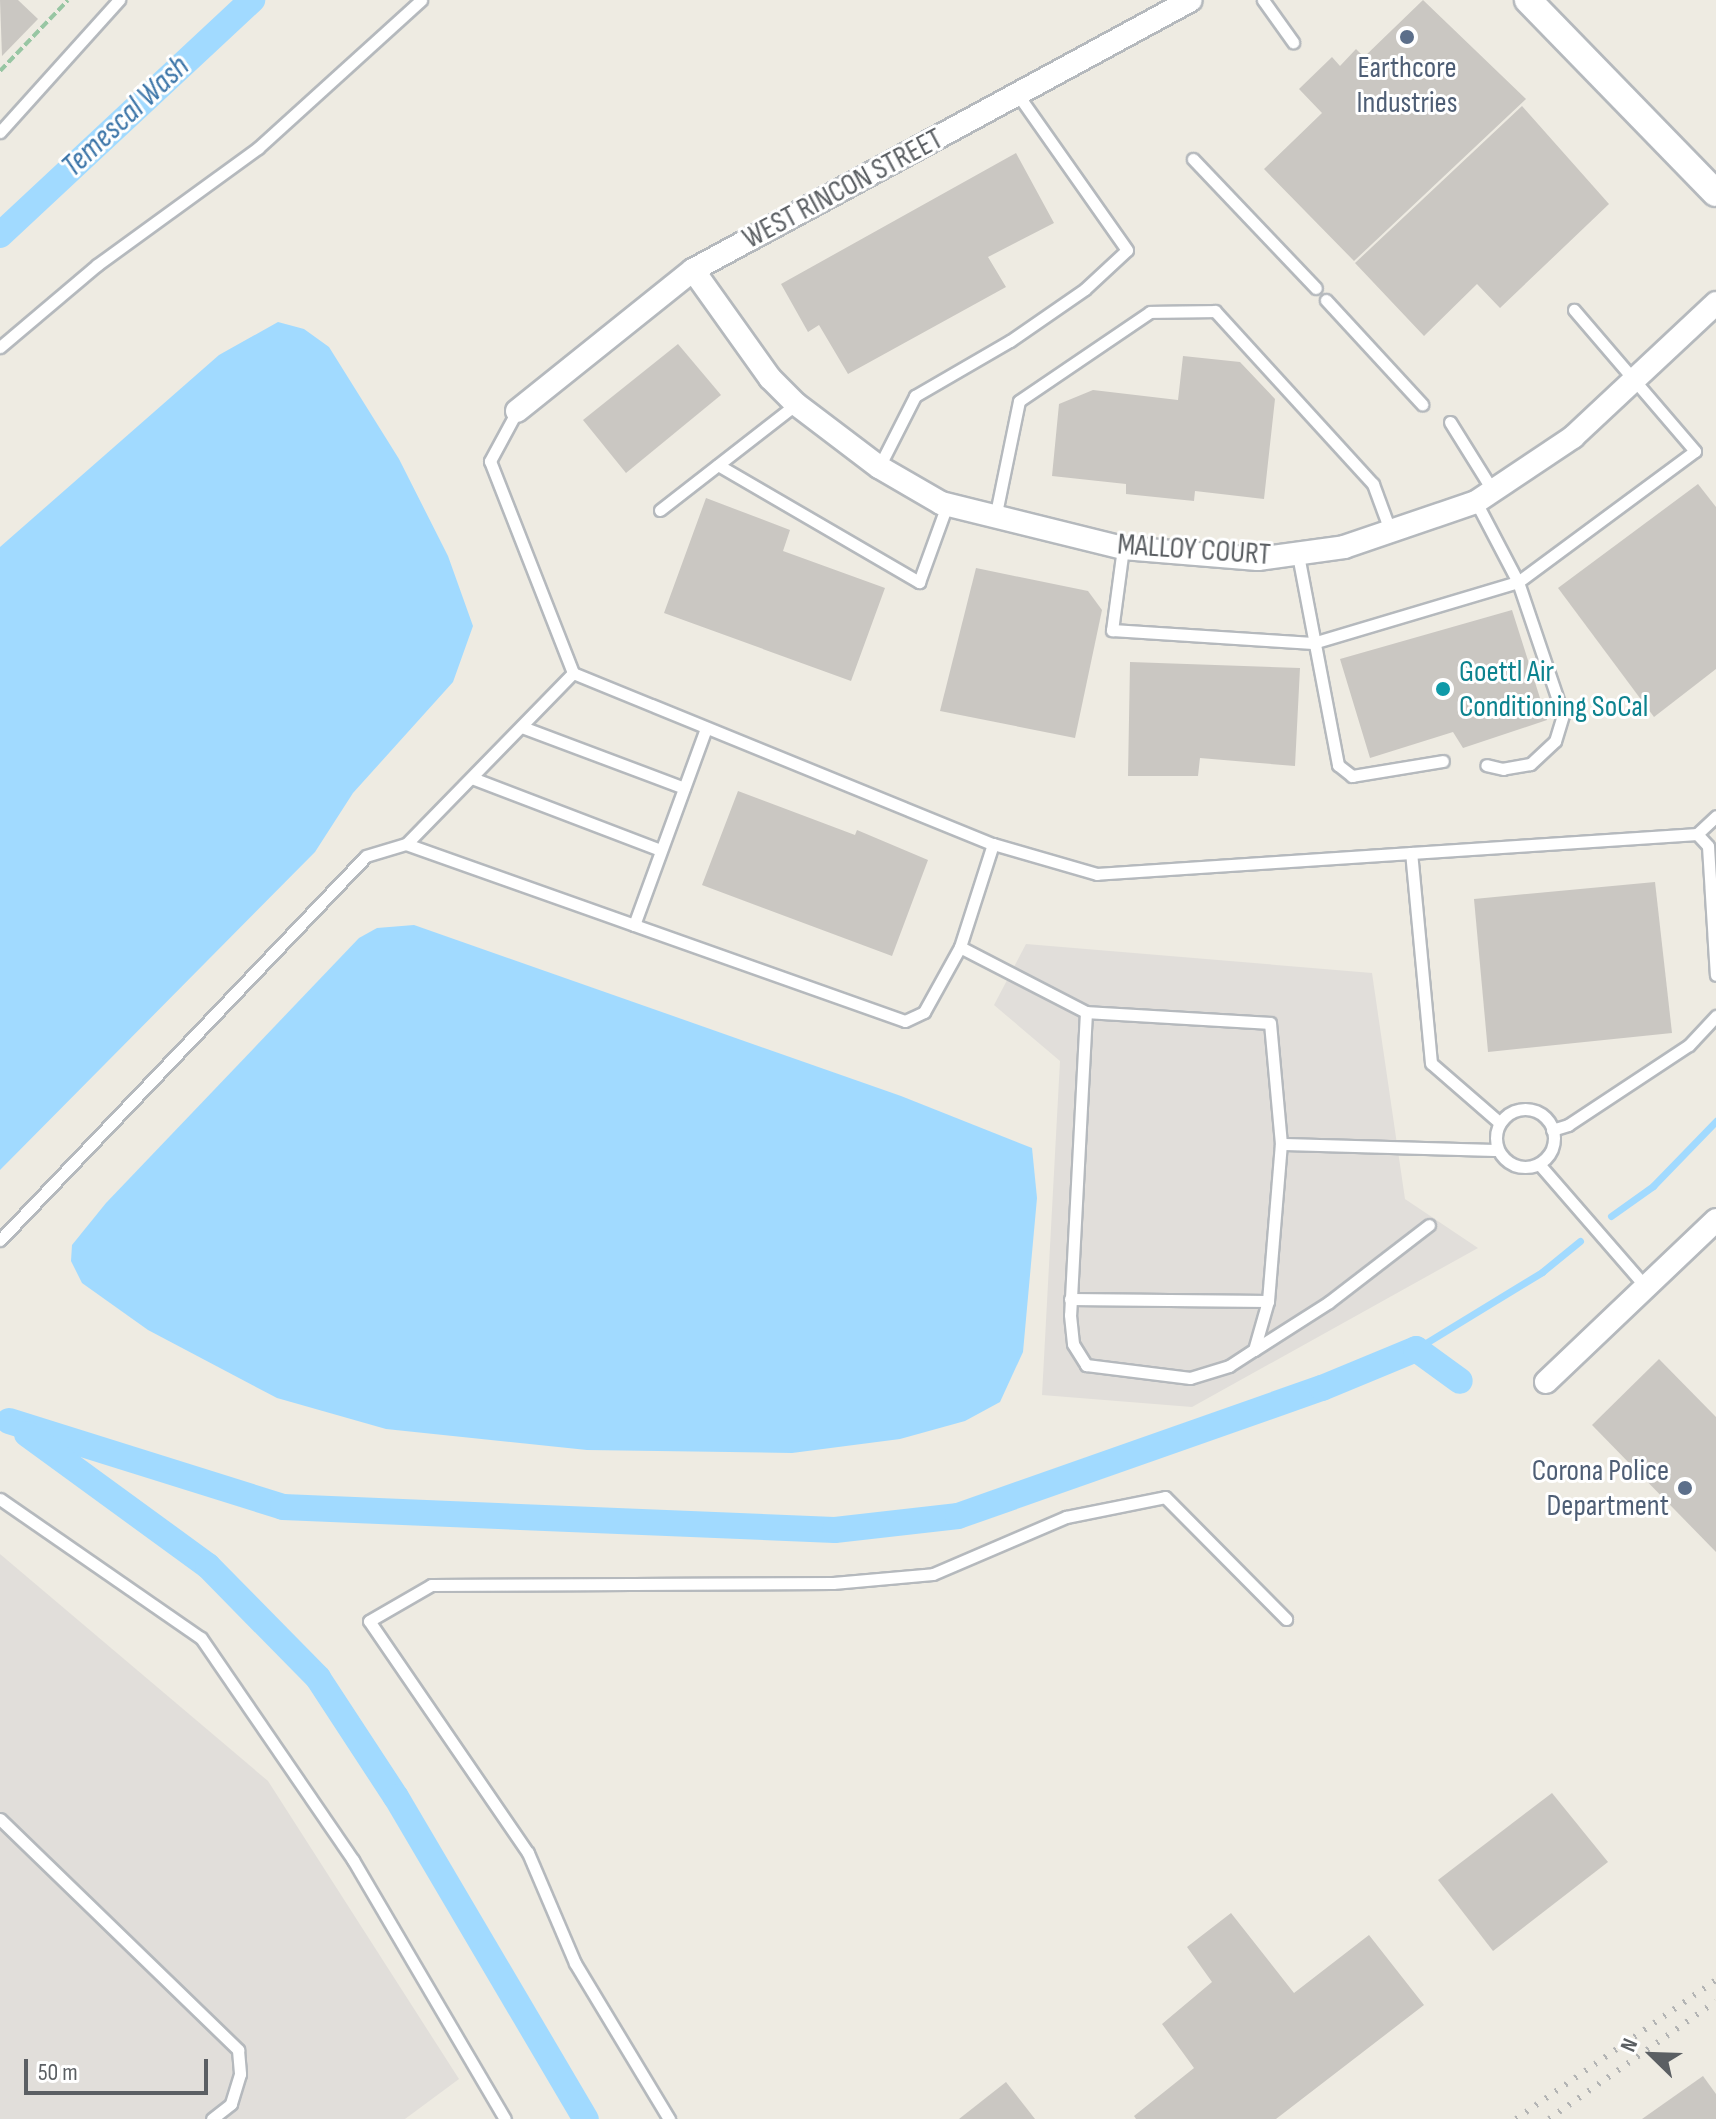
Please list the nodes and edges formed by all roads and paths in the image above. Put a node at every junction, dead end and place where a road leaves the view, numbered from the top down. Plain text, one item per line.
1 (68, 0) edge
2 (119, 0) edge
3 (421, 0) edge
4 (1191, 0) edge
5 (1263, 0) edge
6 (1528, 0) edge
7 (1293, 42) dead end
8 (0, 71) edge
9 (1018, 95) junction
10 (0, 132) edge
11 (1193, 159) dead end
12 (1716, 193) edge
13 (693, 270) junction
14 (1316, 288) dead end
15 (1326, 300) dead end
16 (1716, 303) edge
17 (1574, 310) dead end
18 (0, 347) edge
19 (1637, 378) junction
20 (796, 404) junction
21 (1422, 404) dead end
22 (517, 411) joint
23 (1450, 422) dead end
24 (718, 465) junction
25 (879, 467) junction
26 (1485, 496) junction
27 (947, 505) junction
28 (660, 510) dead end
29 (994, 519) junction
30 (1391, 533) junction
31 (1123, 548) junction
32 (1298, 555) junction
33 (1518, 582) junction
34 (1313, 643) junction
35 (573, 673) junction
36 (522, 727) junction
37 (706, 728) junction
38 (1443, 761) dead end
39 (1486, 765) dead end
40 (472, 778) junction
41 (684, 788) junction
42 (1716, 816) edge
43 (1697, 834) junction
44 (406, 844) junction
45 (993, 844) junction
46 (661, 850) junction
47 (1411, 853) junction
48 (634, 925) junction
49 (960, 947) junction
50 (1716, 975) edge
51 (1086, 1012) junction
52 (1716, 1016) edge
53 (1500, 1123) junction
54 (1552, 1130) junction
55 (1281, 1144) junction
56 (1498, 1150) junction
57 (1539, 1164) junction
58 (1716, 1220) edge
59 (1429, 1225) dead end
60 (0, 1240) edge
61 (1646, 1287) junction
62 (1070, 1299) junction
63 (1268, 1301) junction
64 (1254, 1350) junction
65 (1546, 1382) dead end
66 (0, 1499) edge
67 (1286, 1619) dead end
68 (0, 1819) edge
69 (212, 2119) edge
70 (505, 2119) edge
71 (669, 2119) edge

1 - 8 path
2 - 10 lane
3 - 18 lane
4 - 9 street, WEST RINCON STREET
5 - 7 lane
6 - 12 street
9 - 13 street, WEST RINCON STREET
9 - 25 lane
11 - 14 lane
13 - 20 street, MALLOY COURT
13 - 22 street, WEST RINCON STREET
15 - 21 lane
16 - 19 street, MALLOY COURT
17 - 19 lane
19 - 26 street, MALLOY COURT
19 - 33 lane
20 - 24 lane
20 - 25 street, MALLOY COURT
22 - 35 lane
23 - 26 lane
24 - 27 lane
24 - 28 lane
25 - 27 street, MALLOY COURT
26 - 30 street, MALLOY COURT
26 - 33 lane
27 - 29 street, MALLOY COURT
29 - 30 lane
29 - 31 street, MALLOY COURT
30 - 32 street, MALLOY COURT
31 - 32 street, MALLOY COURT
31 - 34 lane
32 - 34 lane
33 - 34 lane
33 - 39 lane
34 - 38 lane
35 - 36 lane
35 - 37 lane
36 - 40 lane
36 - 41 lane
37 - 41 lane
37 - 45 lane
40 - 44 lane
40 - 46 lane
41 - 46 lane
42 - 43 lane
43 - 47 lane
43 - 50 lane
44 - 48 lane
44 - 60 lane
45 - 47 lane
45 - 49 lane
46 - 48 lane
47 - 53 lane
48 - 49 lane
49 - 51 lane
51 - 55 lane
51 - 62 lane
52 - 54 lane
53 - 54 lane
53 - 56 lane
54 - 57 lane
55 - 56 lane
55 - 63 lane
56 - 57 lane
57 - 61 lane
58 - 61 street
59 - 64 lane
61 - 65 street
62 - 63 lane
62 - 64 lane
63 - 64 lane
66 - 70 lane
67 - 71 lane
68 - 69 lane

